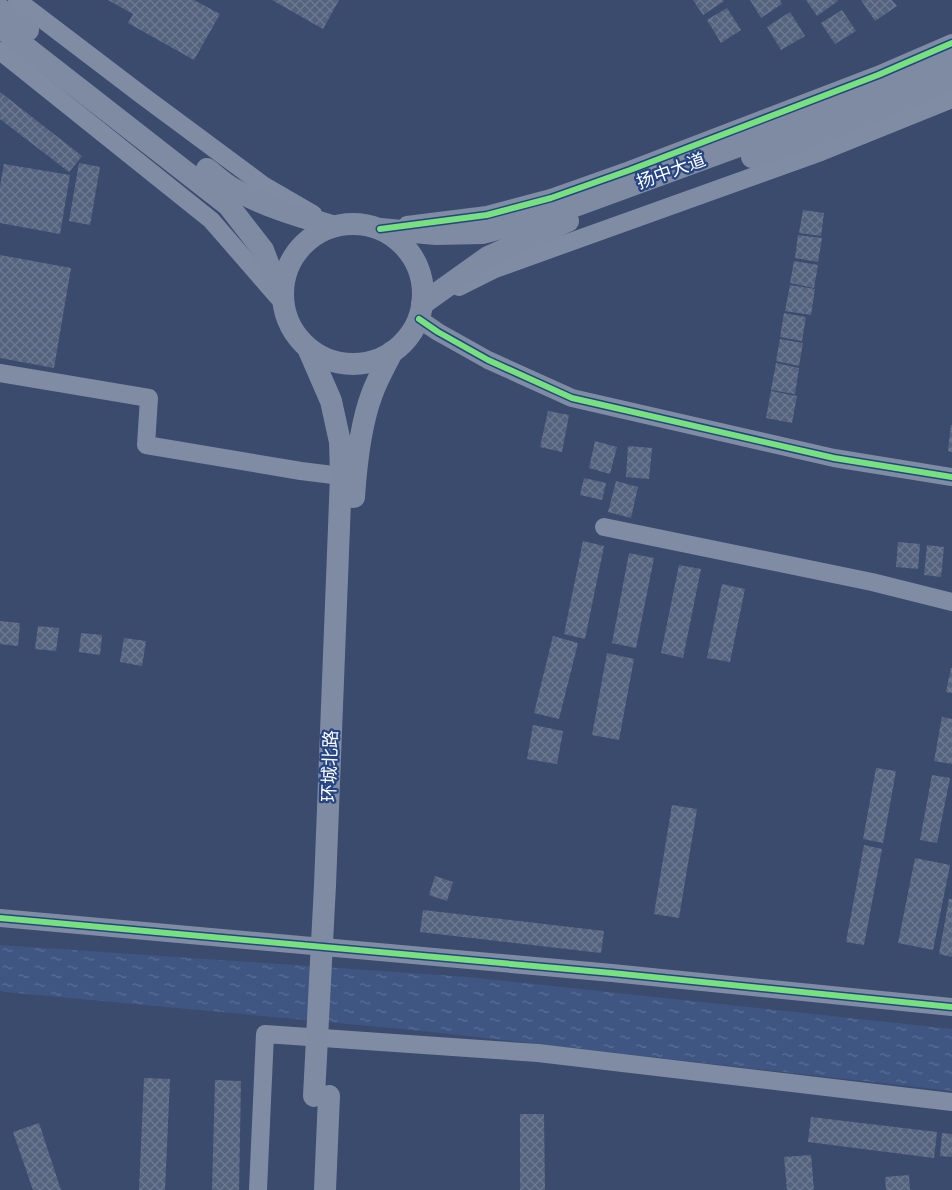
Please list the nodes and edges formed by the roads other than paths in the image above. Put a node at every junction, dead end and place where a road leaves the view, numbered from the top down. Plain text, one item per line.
1 (17, 0) edge
2 (0, 9) edge
3 (0, 27) edge
4 (952, 43) edge
5 (0, 51) edge
6 (952, 62) edge
7 (952, 80) edge
8 (952, 99) edge
9 (332, 226) junction
10 (380, 229) junction
11 (283, 303) junction
12 (421, 312) junction
13 (308, 348) junction
14 (392, 352) junction
15 (0, 373) edge
16 (341, 476) junction
17 (952, 477) edge
18 (604, 526) dead end
19 (952, 602) edge
20 (331, 885) junction
21 (0, 918) edge
22 (952, 1007) edge
23 (322, 1096) junction
24 (952, 1102) edge
25 (258, 1190) edge
26 (310, 1190) edge
27 (325, 1190) edge

1 - 9 street
2 - 9 main road
3 - 11 main road
4 - 10 street
5 - 11 street
6 - 10 main road, 扬中大道
7 - 12 main road, 扬中大道
8 - 12 street
9 - 10 main road
9 - 11 main road
10 - 12 main road
11 - 13 main road
12 - 14 main road
12 - 17 street
13 - 14 main road
13 - 16 main road, 环城北路
14 - 20 main road, 环城北路
15 - 16 street
16 - 20 main road, 环城北路
18 - 19 street
20 - 23 main road, 环城北路, bridge
21 - 22 street
23 - 26 main road, 环城北路
23 - 27 main road, 环城北路
24 - 25 street

